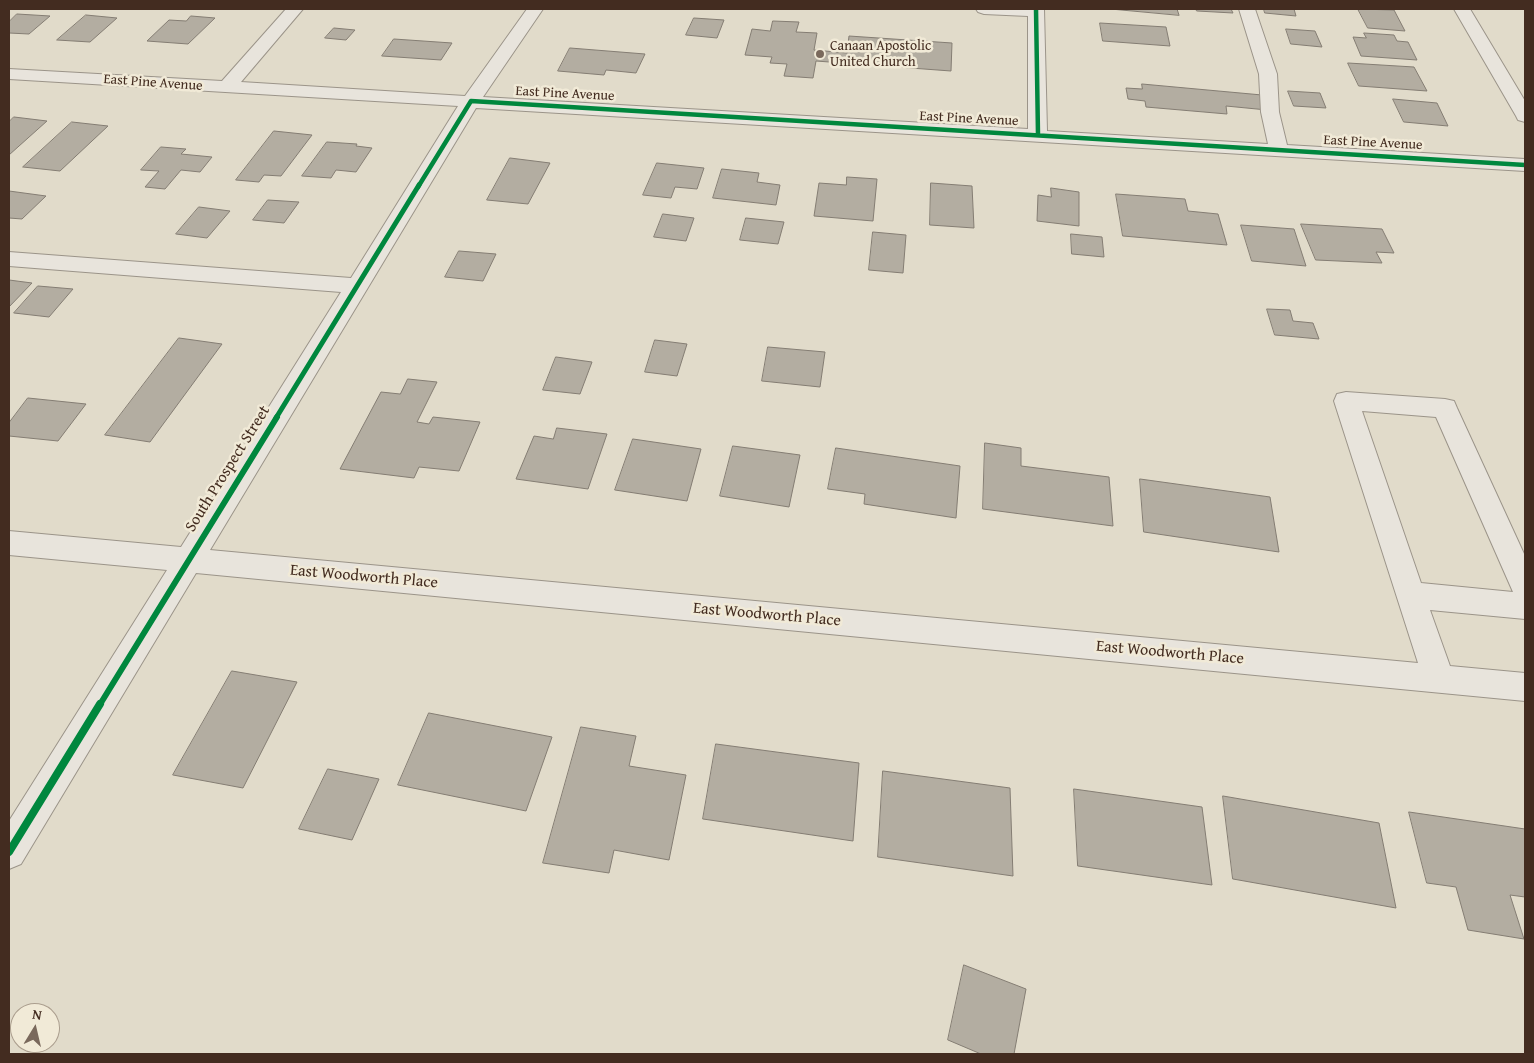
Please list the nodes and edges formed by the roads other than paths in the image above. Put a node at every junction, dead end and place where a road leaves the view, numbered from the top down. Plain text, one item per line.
1 (295, 9) edge
2 (535, 9) edge
3 (984, 9) edge
4 (1247, 9) edge
5 (1462, 9) edge
6 (1036, 10) edge
7 (9, 74) edge
8 (227, 87) junction
9 (472, 101) junction
10 (1525, 116) edge
11 (1038, 136) junction
12 (1279, 150) junction
13 (1525, 165) edge
14 (9, 259) edge
15 (358, 286) junction
16 (9, 543) edge
17 (188, 560) junction
18 (1525, 587) edge
19 (1411, 595) junction
20 (1525, 606) edge
21 (1439, 679) junction
22 (1525, 687) edge
23 (9, 852) edge

1 - 8 street
2 - 9 street, South Prospect Street
3 - 6 street
4 - 12 street
5 - 10 street
6 - 11 street
7 - 8 street, East Pine Avenue
8 - 9 street, East Pine Avenue
9 - 11 street, East Pine Avenue
9 - 15 street, South Prospect Street
11 - 12 street, East Pine Avenue
12 - 13 street, East Pine Avenue
14 - 15 street
15 - 17 street, South Prospect Street
16 - 17 street, East Woodworth Place
17 - 21 street, East Woodworth Place
17 - 23 street, South Prospect Street
18 - 19 street
19 - 20 street
19 - 21 street
21 - 22 street, East Woodworth Place

